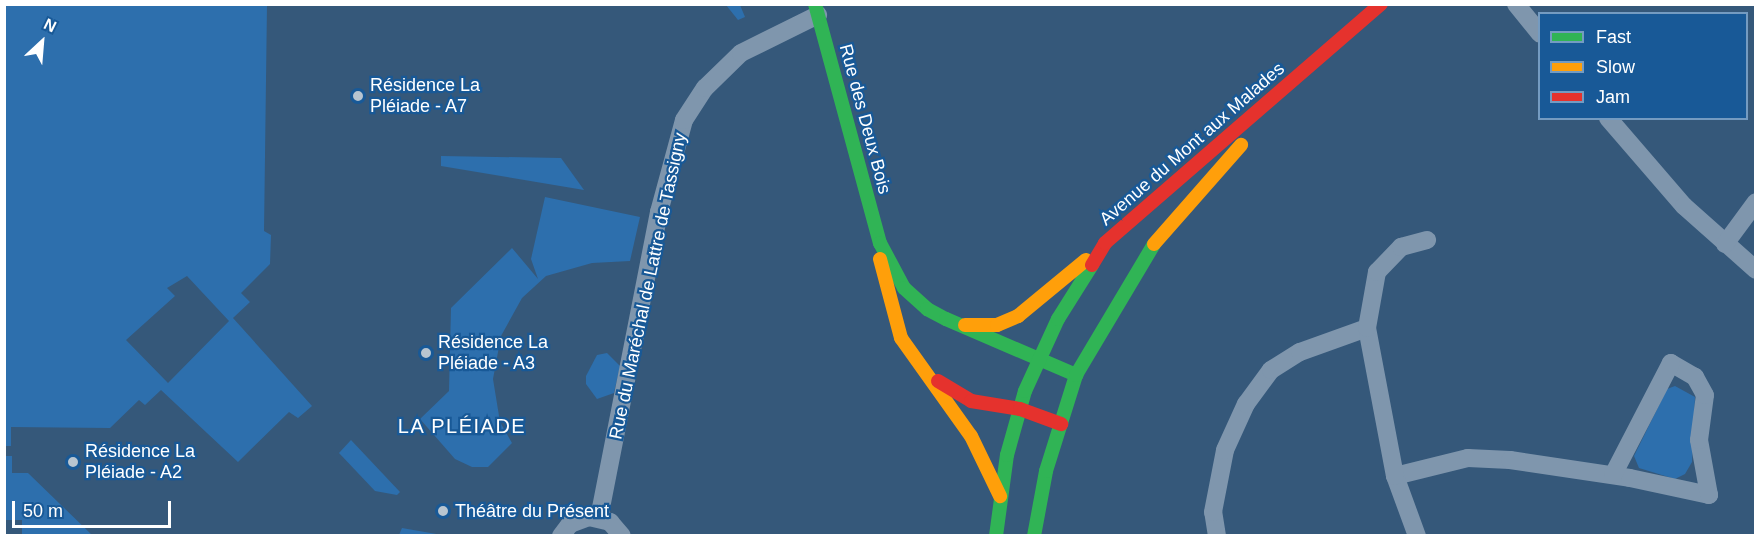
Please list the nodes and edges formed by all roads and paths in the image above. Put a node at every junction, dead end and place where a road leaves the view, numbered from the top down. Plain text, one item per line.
1 (1382, 4) edge
2 (1516, 4) edge
3 (816, 10) edge
4 (1352, 31) junction
5 (1538, 33) edge
6 (1610, 120) edge
7 (1755, 202) edge
8 (1427, 240) dead end
9 (880, 243) junction
10 (1105, 243) junction
11 (1725, 244) junction
12 (1755, 270) edge
13 (958, 325) junction
14 (1367, 328) junction
15 (1039, 359) junction
16 (927, 375) junction
17 (1076, 375) junction
18 (1020, 409) junction
19 (1061, 423) junction
20 (1395, 476) junction
21 (1613, 476) junction
22 (1000, 496) junction
23 (599, 518) junction
24 (561, 536) edge
25 (622, 536) edge
26 (996, 536) edge
27 (1034, 536) edge
28 (1217, 536) edge
29 (1417, 536) edge

1 - 4 street, Avenue du Mont aux Malades
2 - 5 street
3 - 9 street, Rue des Deux Bois
3 - 23 street, Rue du Maréchal de Lattre de Tassigny
4 - 10 street, Avenue du Mont aux Malades
4 - 17 street, Avenue du Mont aux Malades
6 - 11 street
7 - 11 street
8 - 14 street
9 - 13 street, Rue des Deux Bois
9 - 16 street, Rue des Deux Bois
10 - 13 street
10 - 15 street, Avenue du Mont aux Malades
11 - 12 street
13 - 15 street, Rue des Deux Bois
14 - 20 street
14 - 28 street
15 - 17 street, Rue des Deux Bois
15 - 18 street, Avenue du Mont aux Malades
16 - 18 street, Rue des Deux Bois
16 - 22 street, Rue des Deux Bois
17 - 19 street, Avenue du Mont aux Malades
18 - 19 street, Rue des Deux Bois
18 - 22 street, Avenue du Mont aux Malades
19 - 27 street, Avenue du Mont aux Malades
20 - 21 street
20 - 29 street
21 - 21 street
22 - 26 street, Avenue du Mont aux Malades
23 - 24 street
23 - 25 street

